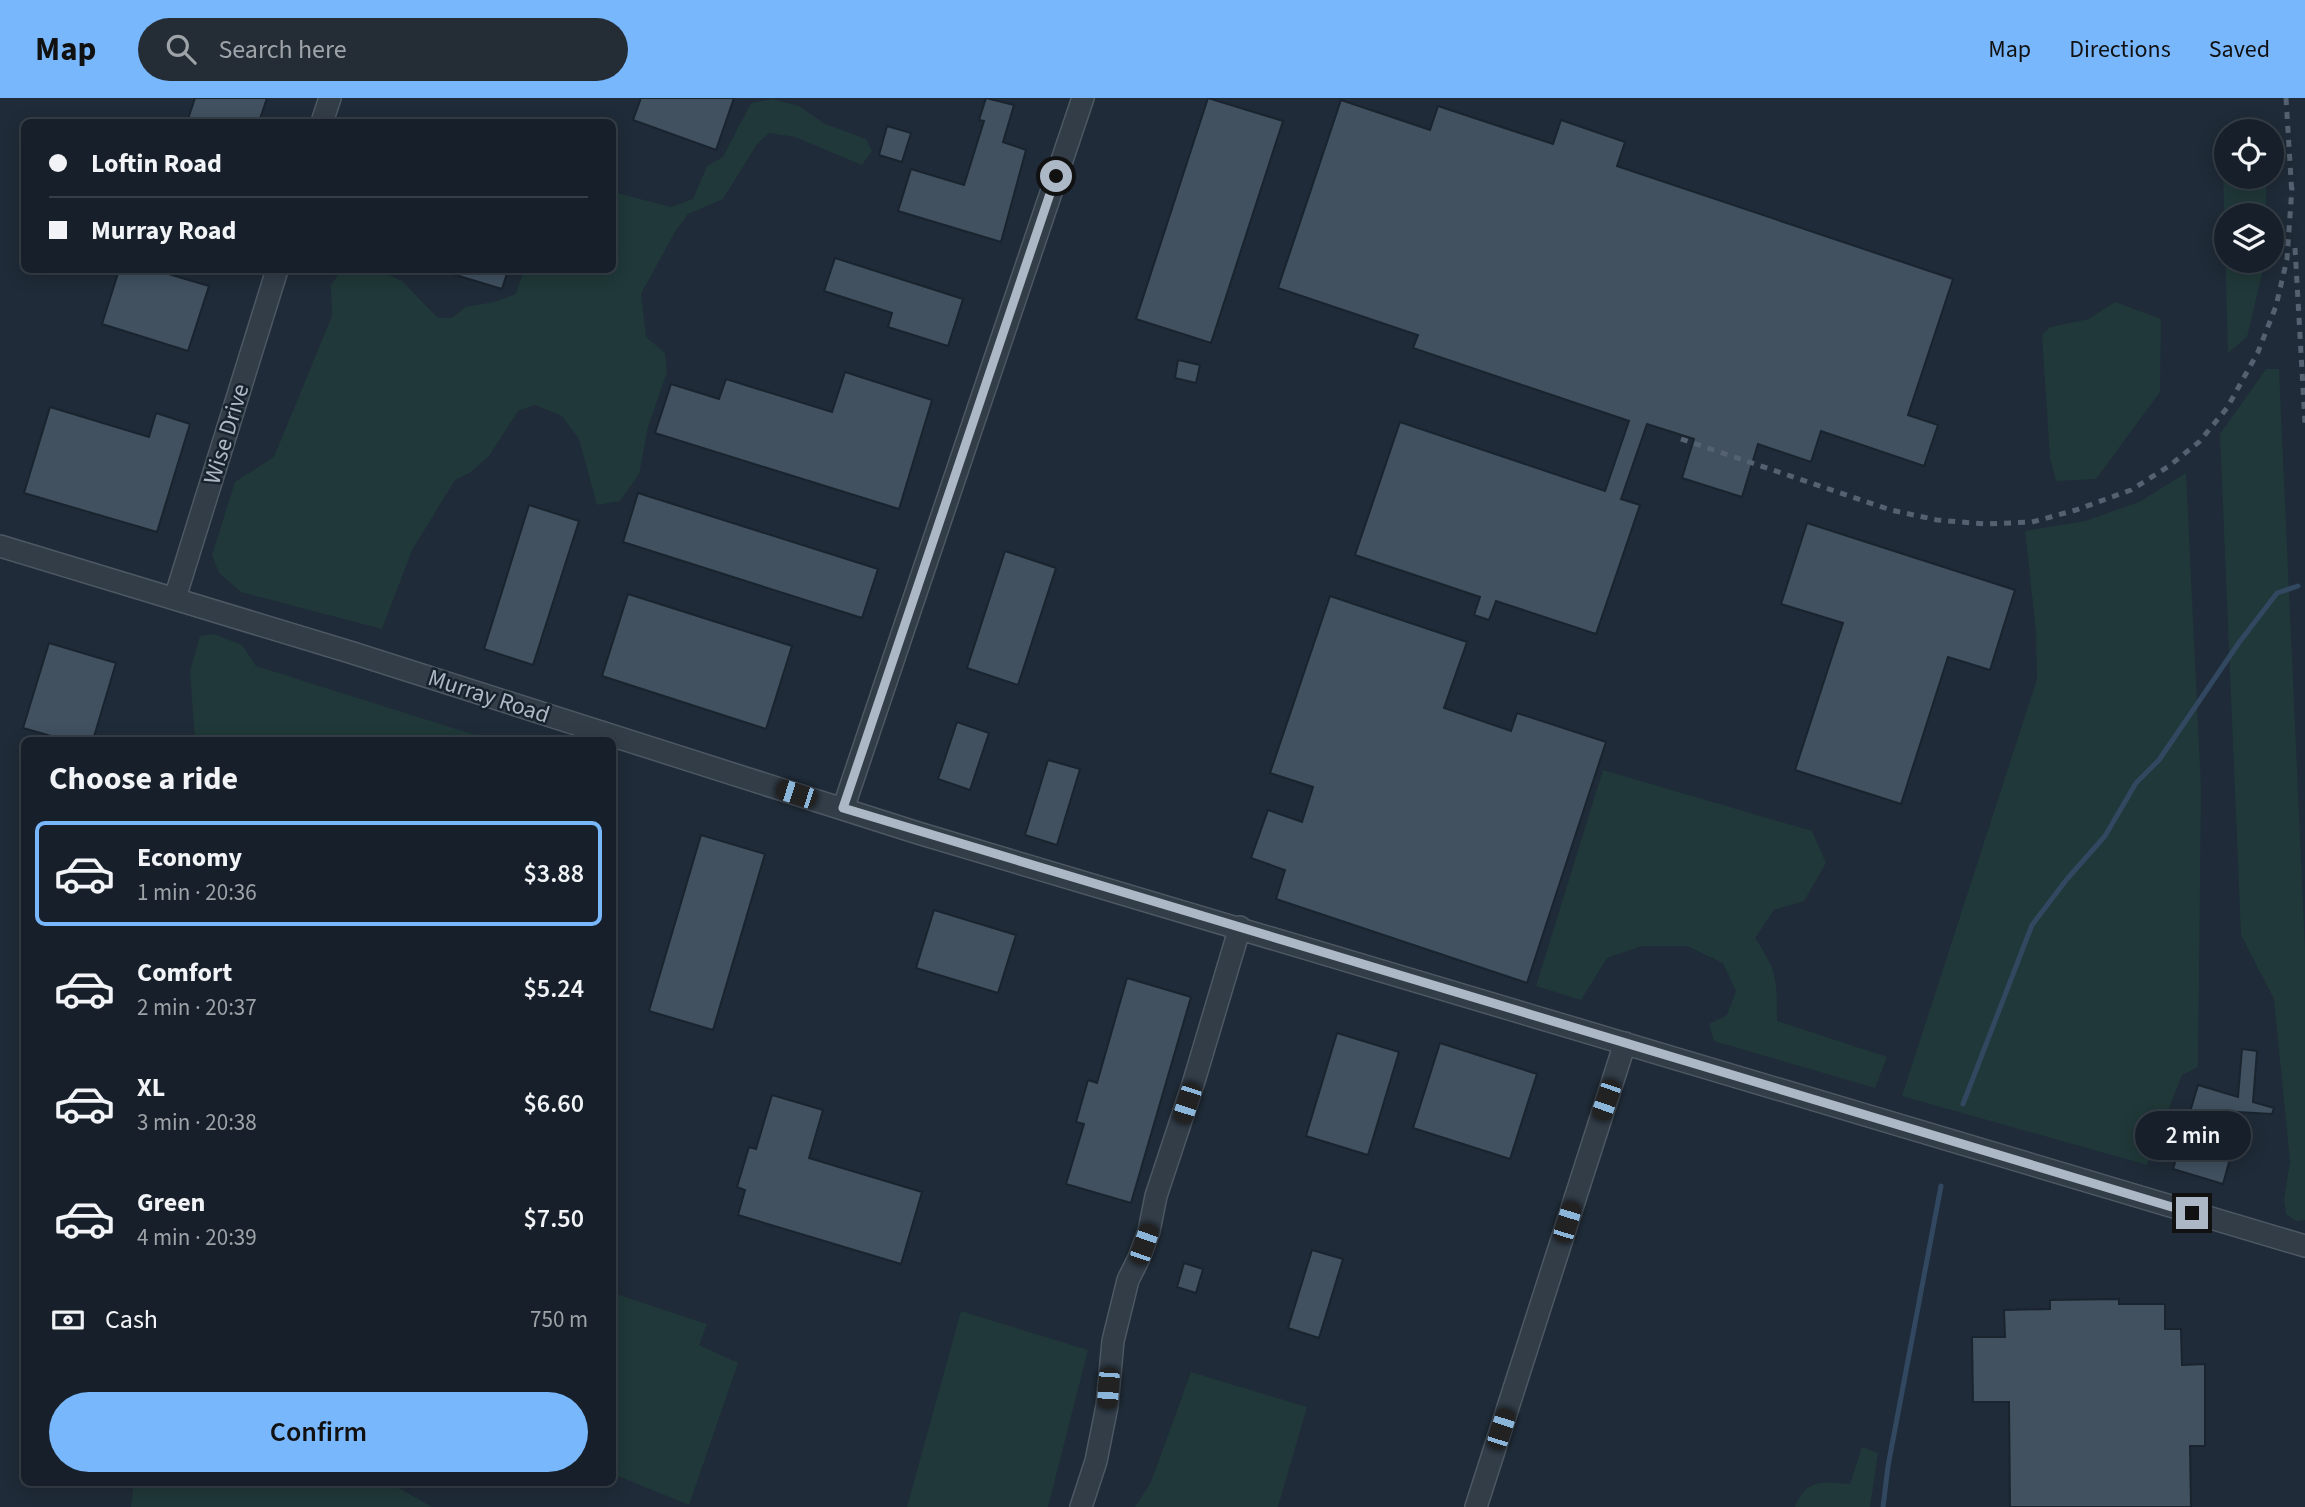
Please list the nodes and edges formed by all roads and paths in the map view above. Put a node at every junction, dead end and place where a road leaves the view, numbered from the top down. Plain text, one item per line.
1 (330, 98) edge
2 (1083, 98) edge
3 (323, 119) edge
4 (275, 273) edge
5 (0, 545) edge
6 (175, 598) junction
7 (843, 808) junction
8 (1240, 927) junction
9 (1625, 1043) junction
10 (2305, 1246) edge
11 (1081, 1507) edge
12 (1476, 1507) edge

1 - 3 street
2 - 7 street
4 - 6 street, Wise Drive
5 - 6 street, Murray Road
6 - 7 street, Murray Road
7 - 8 street, Murray Road
8 - 9 street, Murray Road
8 - 11 street
9 - 10 street, Murray Road
9 - 12 street

